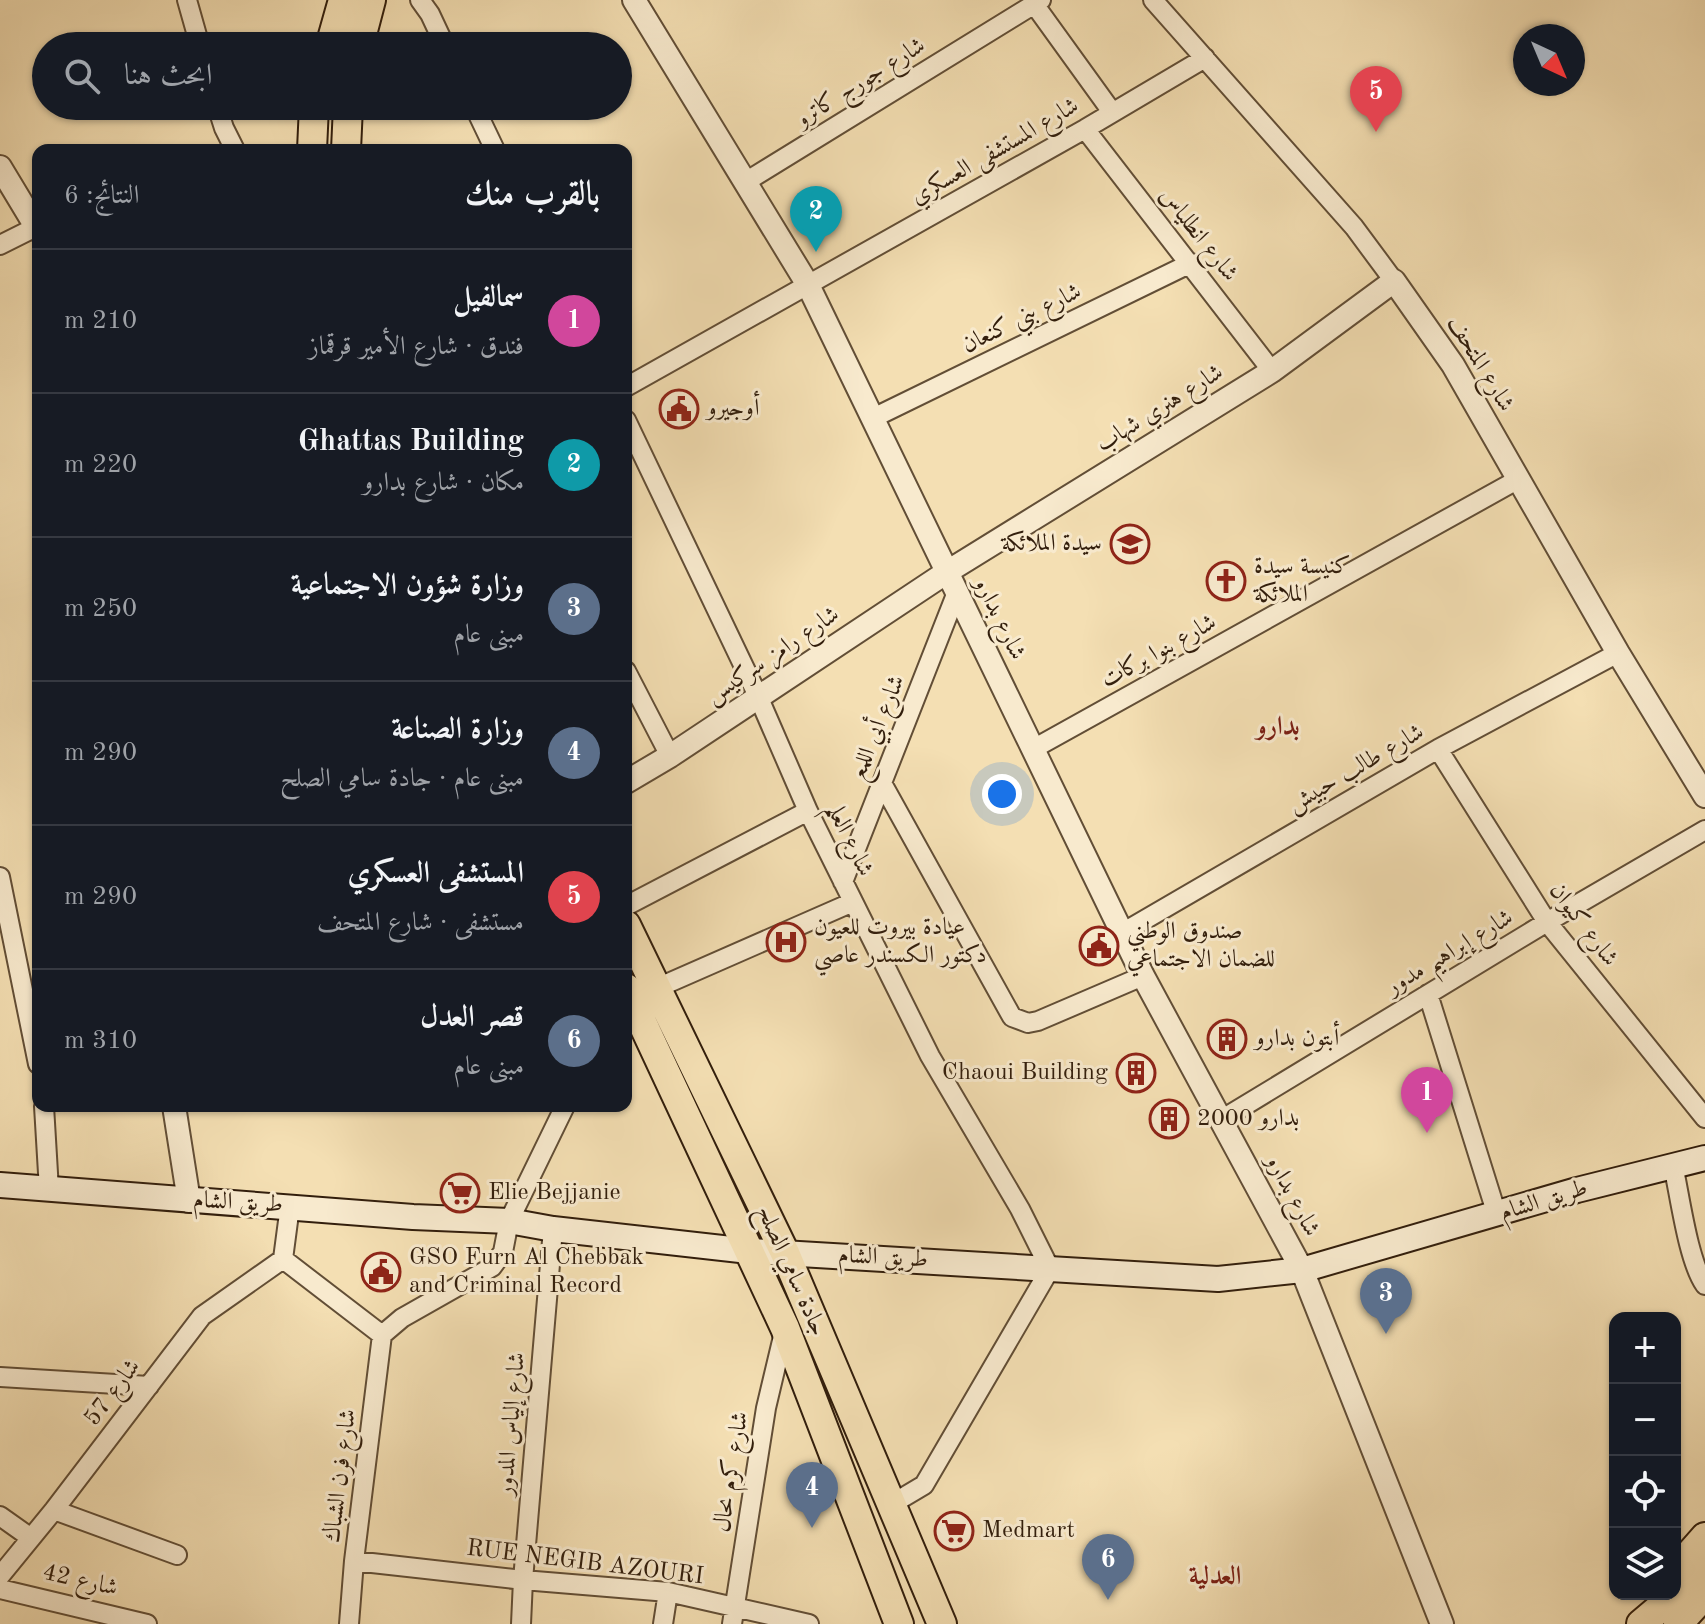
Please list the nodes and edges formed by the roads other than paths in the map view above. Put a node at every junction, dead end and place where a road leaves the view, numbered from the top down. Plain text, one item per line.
1 (187, 0) edge
2 (343, 0) edge
3 (371, 0) edge
4 (420, 0) edge
5 (634, 0) edge
6 (1153, 0) edge
7 (1037, 2) edge
8 (196, 32) edge
9 (334, 32) edge
10 (363, 32) edge
11 (438, 32) edge
12 (1205, 58) junction
13 (1112, 112) junction
14 (221, 120) edge
15 (313, 120) edge
16 (347, 120) edge
17 (481, 120) edge
18 (1085, 129) junction
19 (232, 144) edge
20 (312, 144) edge
21 (346, 144) edge
22 (492, 144) edge
23 (0, 167) edge
24 (747, 181) junction
25 (32, 221) edge
26 (32, 231) edge
27 (0, 245) edge
28 (1191, 263) junction
29 (1394, 281) junction
30 (808, 285) junction
31 (1272, 371) junction
32 (632, 384) edge
33 (873, 418) junction
34 (632, 433) edge
35 (1517, 480) junction
36 (952, 582) junction
37 (1618, 653) junction
38 (632, 683) edge
39 (758, 696) junction
40 (1033, 749) junction
41 (1438, 749) junction
42 (670, 756) junction
43 (632, 778) edge
44 (882, 783) junction
45 (1705, 796) edge
46 (808, 811) junction
47 (1705, 830) edge
48 (0, 877) edge
49 (843, 882) junction
50 (853, 902) junction
51 (632, 903) edge
52 (1547, 922) junction
53 (1122, 933) junction
54 (632, 937) edge
55 (30, 976) edge
56 (1143, 976) junction
57 (657, 988) junction
58 (1428, 994) junction
59 (32, 998) edge
60 (632, 1002) edge
61 (44, 1112) edge
62 (175, 1112) edge
63 (562, 1112) edge
64 (1705, 1118) edge
65 (1221, 1120) junction
66 (1705, 1158) edge
67 (1673, 1165) junction
68 (0, 1185) edge
69 (49, 1190) junction
70 (189, 1201) junction
71 (290, 1206) junction
72 (1497, 1215) junction
73 (509, 1221) junction
74 (553, 1229) junction
75 (749, 1251) junction
76 (785, 1253) junction
77 (283, 1259) junction
78 (1050, 1269) junction
79 (1302, 1270) junction
80 (1705, 1285) edge
81 (785, 1328) junction
82 (382, 1335) junction
83 (0, 1377) edge
84 (149, 1386) junction
85 (892, 1504) junction
86 (54, 1510) junction
87 (0, 1516) edge
88 (1705, 1537) edge
89 (31, 1538) junction
90 (177, 1555) dead end
91 (354, 1561) junction
92 (1681, 1564) edge
93 (1705, 1570) edge
94 (0, 1576) edge
95 (523, 1580) junction
96 (0, 1589) edge
97 (668, 1592) junction
98 (1705, 1596) edge
99 (1648, 1600) edge
100 (734, 1615) edge
101 (102, 1619) edge
102 (147, 1624) edge
103 (349, 1624) edge
104 (521, 1624) edge
105 (663, 1624) edge
106 (809, 1624) edge
107 (899, 1624) edge
108 (942, 1624) edge
109 (1442, 1624) edge
110 (1626, 1624) edge
111 (1641, 1624) edge
112 (1656, 1624) edge
113 (1678, 1624) edge
114 (1687, 1624) edge

1 - 8 street
2 - 9 highway
3 - 10 highway
4 - 11 street
5 - 24 street, شارع بدارو
6 - 12 street, شارع المتحف
7 - 13 street
7 - 24 street, شارع جورج كاترو
12 - 13 street, شارع المستشفى العسكري
12 - 29 street, شارع المتحف
13 - 18 street, شارع المستشفى العسكري
14 - 19 street
15 - 20 highway
16 - 21 highway
17 - 22 street
18 - 28 street, شارع انطلياس
18 - 30 street, شارع المستشفى العسكري
23 - 25 street
24 - 30 street, شارع بدارو
26 - 27 street
28 - 31 street, شارع انطلياس
28 - 33 street, شارع بني كنعان
29 - 31 street, شارع هنري شهاب
29 - 35 street, شارع المتحف
30 - 32 street, شارع المستشفى العسكري
30 - 33 street, شارع بدارو
31 - 36 street, شارع هنري شهاب
33 - 36 street, شارع بدارو
34 - 39 street, شارع العلم
35 - 37 street, شارع المتحف
35 - 40 street, شارع بنوا بركات
36 - 39 street, شارع رامز سركيس
36 - 40 street, شارع بدارو
36 - 44 street, شارع أبي اللمع
37 - 41 street, شارع طالب حبيش
37 - 45 street, شارع المتحف
38 - 42 street
39 - 42 street, شارع رامز سركيس
39 - 46 street, شارع العلم
40 - 53 street, شارع بدارو
41 - 52 street, شارع كيوان
41 - 53 street, شارع طالب حبيش
42 - 43 street, شارع رامز سركيس
44 - 49 street, شارع أبي اللمع
44 - 56 street
46 - 49 street, شارع العلم
46 - 51 street
47 - 52 street, شارع إبراهيم مدور
48 - 55 street
49 - 50 street, شارع العلم
50 - 57 street
50 - 78 street, شارع العلم
52 - 58 street, شارع إبراهيم مدور
52 - 64 street, شارع كيوان
53 - 56 street, شارع بدارو
54 - 57 highway, جادة سامي الصلح
55 - 59 street
56 - 65 street, شارع بدارو
57 - 76 highway, جادة سامي الصلح
58 - 65 street, شارع إبراهيم مدور
58 - 72 street
60 - 75 highway, جادة سامي الصلح
61 - 69 street
62 - 70 street
63 - 73 street
65 - 79 street, شارع بدارو
66 - 67 main road, طريق الشام
67 - 72 main road, طريق الشام
67 - 80 street
68 - 69 main road, طريق الشام
69 - 70 main road, طريق الشام
70 - 71 main road, طريق الشام
71 - 73 main road, طريق الشام
71 - 77 street
72 - 79 main road, طريق الشام
73 - 74 main road, طريق الشام
73 - 82 street
74 - 75 main road, طريق الشام
74 - 95 street, شارع إلياس المدور
75 - 76 main road, طريق الشام
75 - 81 highway, جادة سامي الصلح
76 - 78 main road, طريق الشام
76 - 85 highway, جادة سامي الصلح
77 - 82 street
77 - 84 street, شارع 57
78 - 79 main road, طريق الشام
78 - 85 street
79 - 109 street, شارع بدارو
81 - 100 street, شارع كرم ىحال
81 - 107 highway, جادة سامي الصلح
82 - 91 street, شارع فرن الشباك
83 - 84 street
84 - 86 street, شارع 57
85 - 108 highway, جادة سامي الصلح
86 - 89 street, شارع 57
86 - 90 street
87 - 89 street
88 - 92 highway
89 - 94 street, شارع 57
91 - 95 street, RUE NEGIB AZOURI
91 - 103 street, شارع فرن الشباك
93 - 111 highway
93 - 112 highway
95 - 97 street, RUE NEGIB AZOURI
95 - 104 street, شارع إلياس المدور
96 - 101 street, شارع 42
97 - 100 street, RUE NEGIB AZOURI
97 - 105 street
98 - 113 highway
98 - 114 highway
99 - 110 highway
100 - 106 street, RUE NEGIB AZOURI
101 - 102 street, شارع 42

